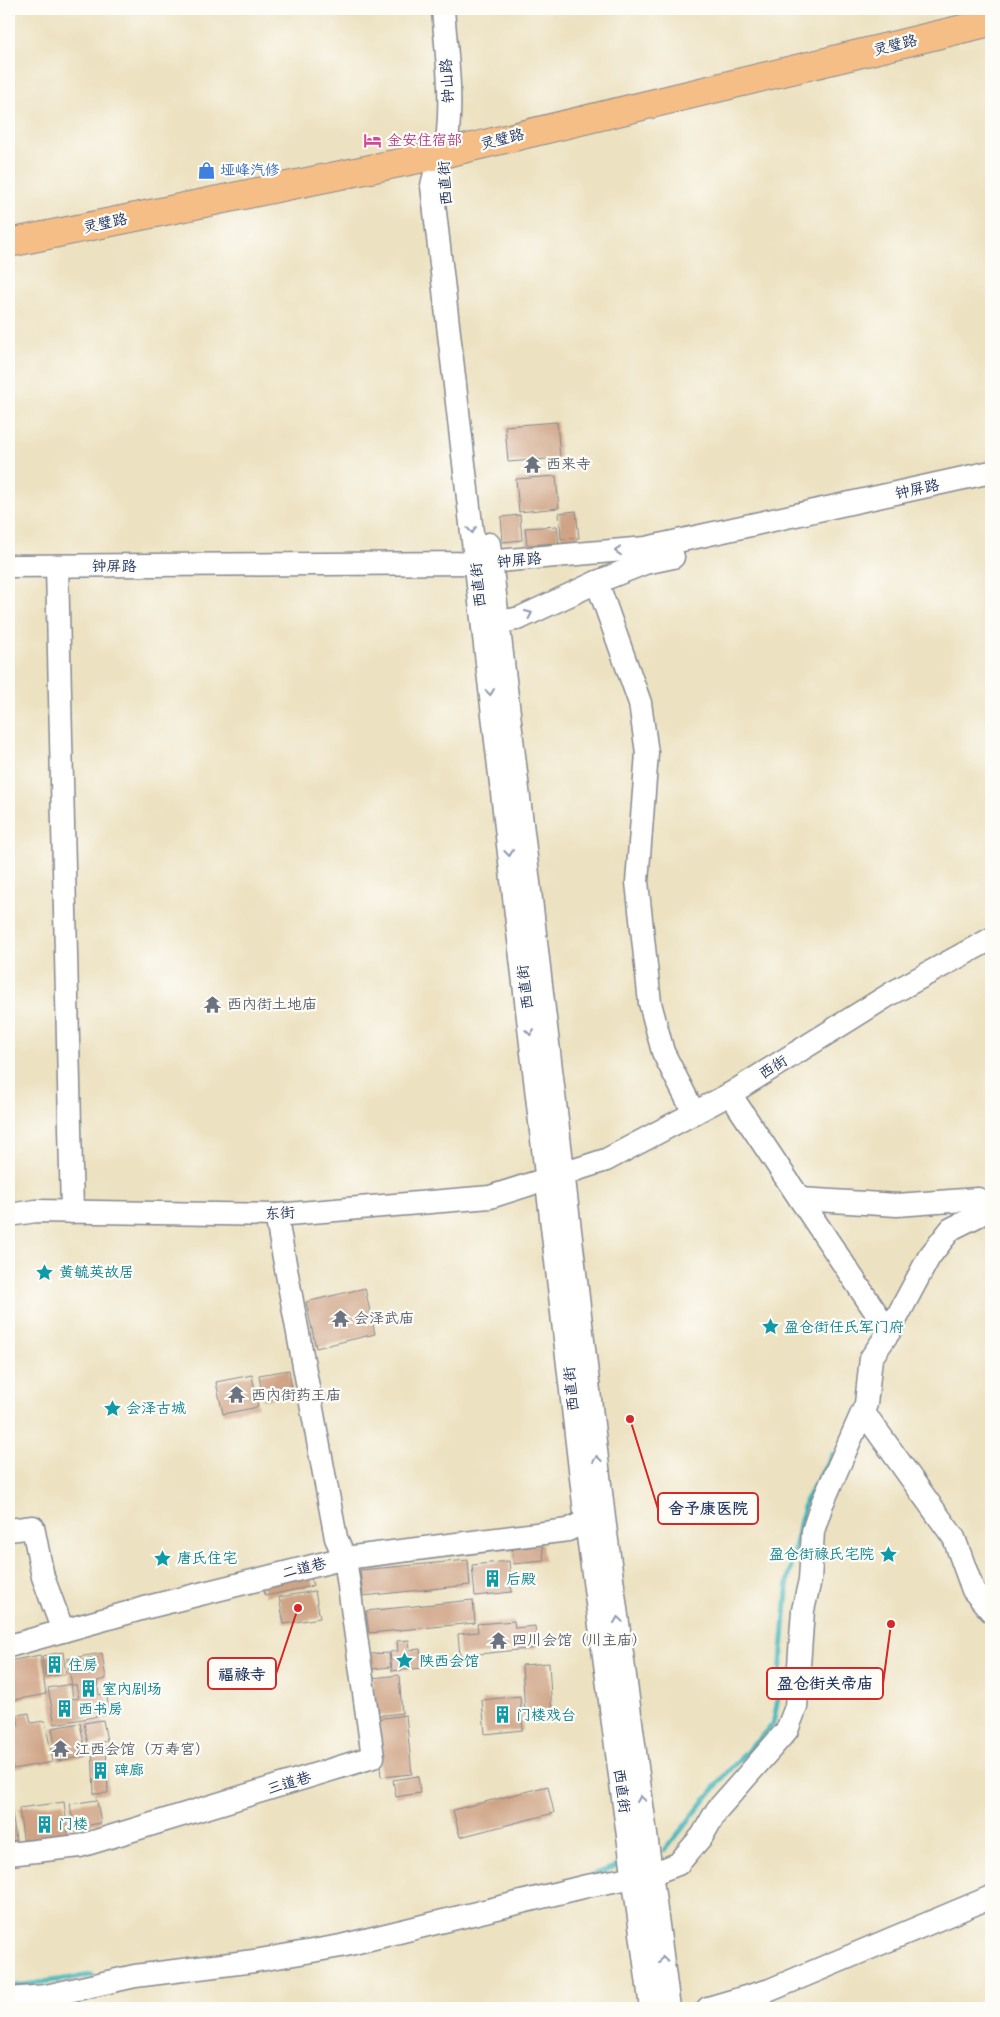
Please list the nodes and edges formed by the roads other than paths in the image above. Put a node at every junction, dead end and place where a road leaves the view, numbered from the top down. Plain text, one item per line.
1 (443, 9) edge
2 (991, 22) edge
3 (443, 154) junction
4 (9, 243) edge
5 (991, 472) edge
6 (991, 486) edge
7 (483, 563) junction
8 (9, 566) edge
9 (57, 566) junction
10 (597, 582) junction
11 (490, 625) junction
12 (991, 939) edge
13 (730, 1094) junction
14 (694, 1113) junction
15 (556, 1175) junction
16 (800, 1199) junction
17 (991, 1205) edge
18 (991, 1209) edge
19 (72, 1212) junction
20 (276, 1215) junction
21 (9, 1216) edge
22 (889, 1332) junction
23 (861, 1418) junction
24 (595, 1520) junction
25 (9, 1530) edge
26 (345, 1558) junction
27 (991, 1611) edge
28 (63, 1631) junction
29 (9, 1646) edge
30 (9, 1854) edge
31 (642, 1875) junction
32 (991, 1897) edge
33 (9, 1999) edge
34 (651, 2008) edge
35 (669, 2008) edge
36 (708, 2008) edge

1 - 3 street, 钟山路
2 - 3 main road, 灵璧路
3 - 4 main road, 灵璧路
3 - 7 street, 西直街
5 -> 7 street, 钟屏路
6 - 10 street, 钟屏路
7 - 9 street, 钟屏路
7 - 11 street, 西直街
8 - 9 street, 钟屏路
9 - 19 street
11 -> 10 street, 钟屏路
10 - 14 street
11 - 15 street, 西直街
12 - 13 street, 西街
13 - 14 street, 西街
13 - 16 street
14 - 15 street, 西街
15 - 20 street, 东街
15 - 24 street, 西直街
16 - 17 street
16 - 22 street
18 - 22 street
19 - 20 street, 东街
19 - 21 street, 东街
20 - 26 street
22 - 23 street
23 - 27 street
23 - 31 street
24 - 26 street, 二道巷
24 - 31 street, 西直街
25 - 28 street
26 - 28 street, 二道巷
26 - 30 street, 三道巷
28 - 29 street, 二道巷
31 - 33 street
31 - 34 street, 西直街
35 -> 31 street, 西直街
32 - 36 street

